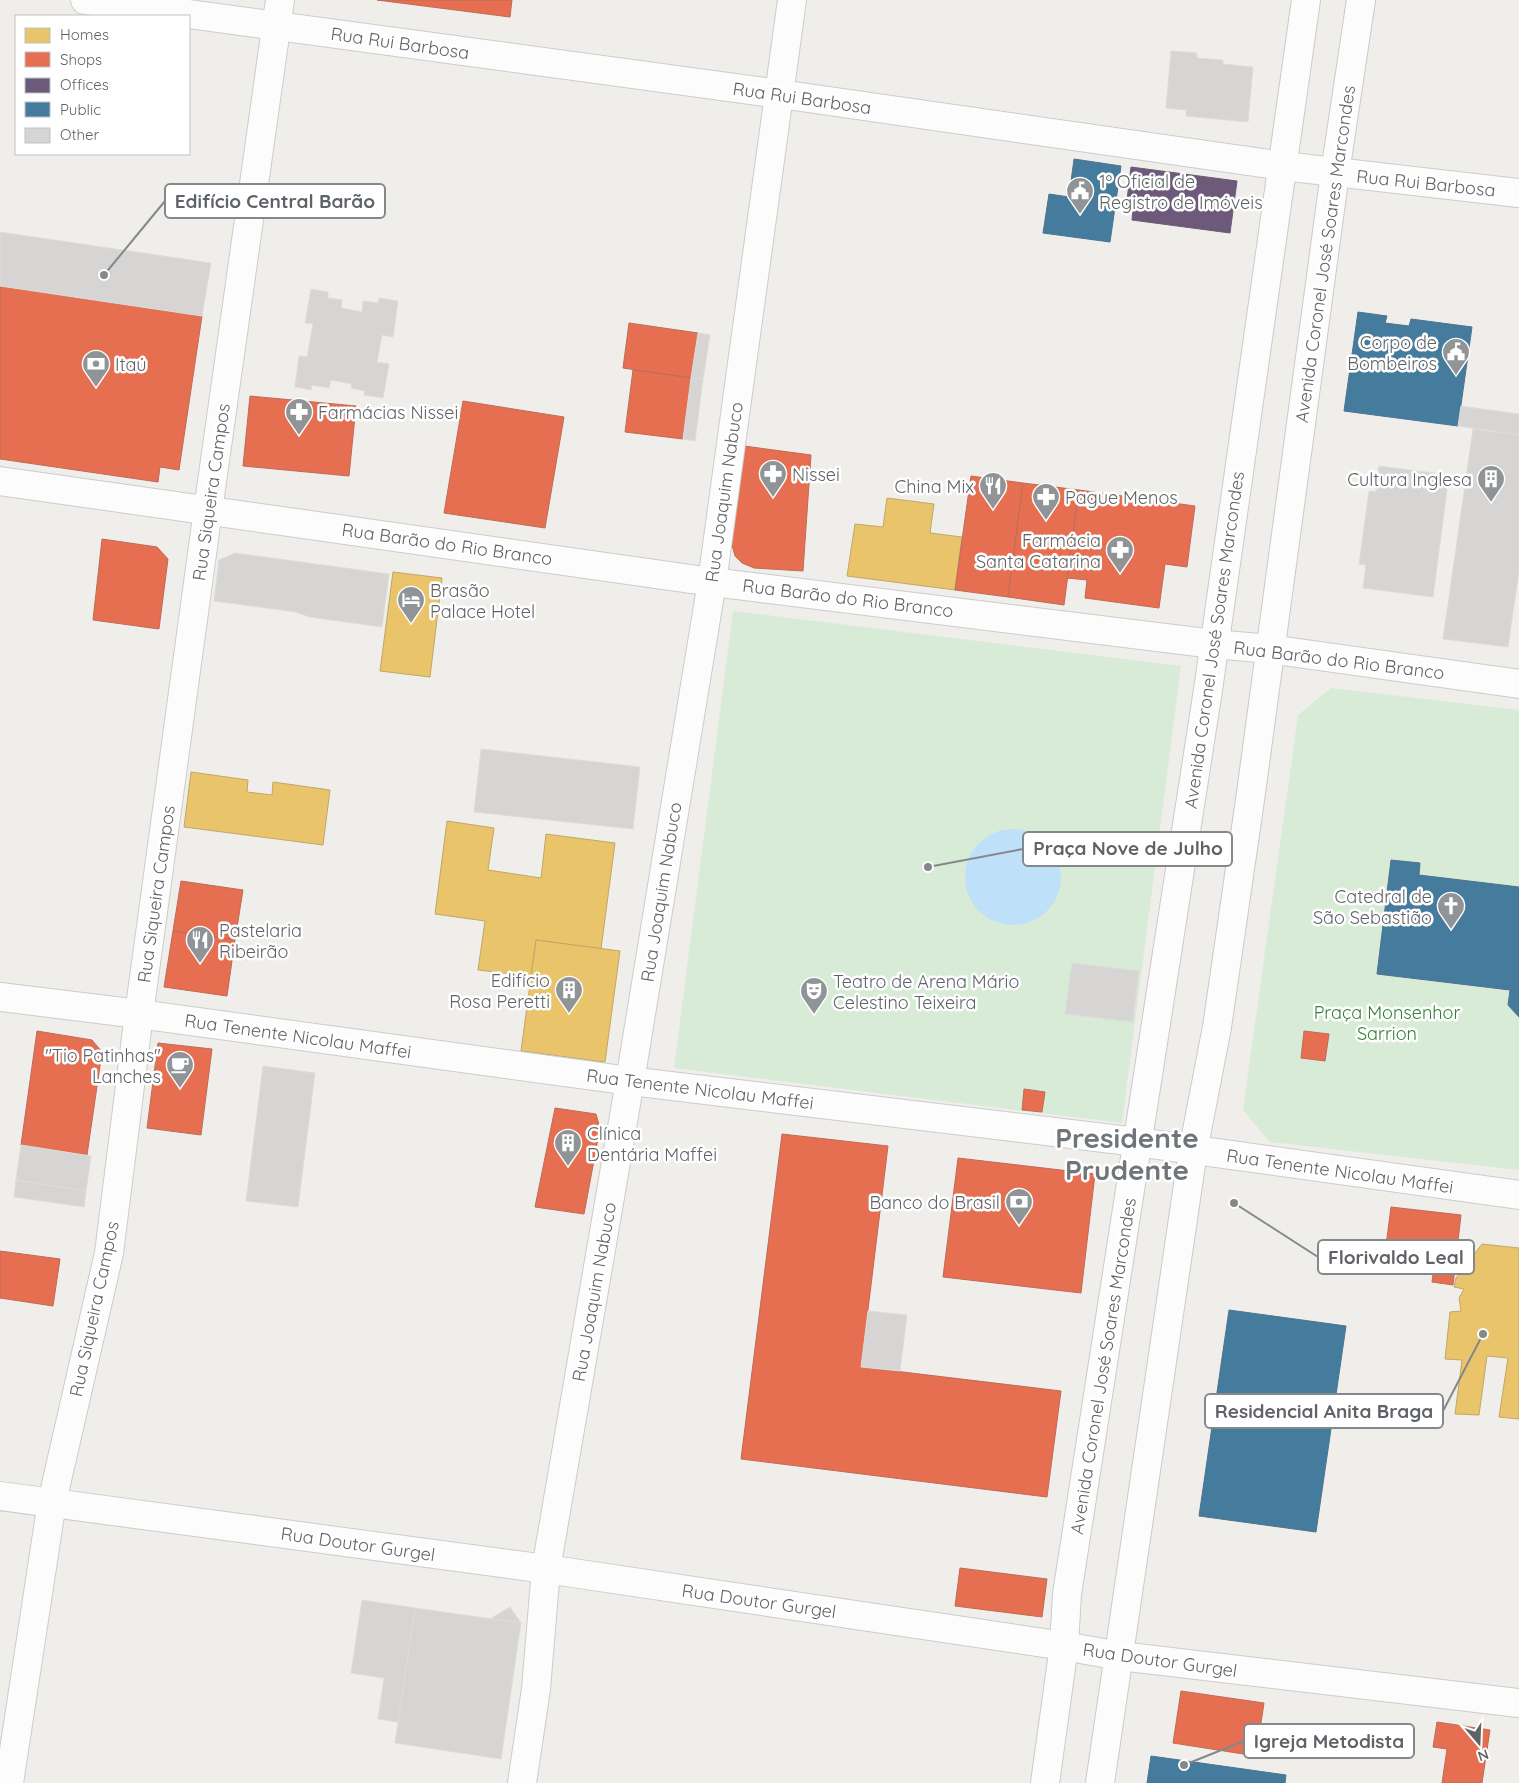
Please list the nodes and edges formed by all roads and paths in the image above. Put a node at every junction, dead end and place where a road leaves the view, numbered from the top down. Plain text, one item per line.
1 (85, 0) edge
2 (280, 0) edge
3 (792, 0) edge
4 (1306, 0) edge
5 (1361, 0) edge
6 (277, 27) junction
7 (780, 94) junction
8 (1283, 166) junction
9 (1335, 173) junction
10 (1519, 193) edge
11 (0, 481) edge
12 (208, 510) junction
13 (712, 582) junction
14 (1214, 644) junction
15 (1270, 649) junction
16 (1519, 684) edge
17 (0, 997) edge
18 (139, 1014) junction
19 (630, 1081) junction
20 (1137, 1142) junction
21 (1193, 1151) junction
22 (1519, 1195) edge
23 (0, 1496) edge
24 (52, 1502) junction
25 (546, 1570) junction
26 (1064, 1646) junction
27 (1120, 1656) junction
28 (1519, 1703) edge
29 (9, 1783) edge
30 (522, 1783) edge
31 (1044, 1783) edge
32 (1100, 1783) edge

1 - 6 street, Rua Rui Barbosa
2 - 6 street, Rua Siqueira Campos
3 - 7 street, Rua Joaquim Nabuco
4 - 8 street, Avenida Coronel José Soares Marcondes
5 - 9 street, Avenida Coronel José Soares Marcondes
6 - 7 street, Rua Rui Barbosa
6 - 12 street, Rua Siqueira Campos
7 - 8 street, Rua Rui Barbosa
7 - 13 street, Rua Joaquim Nabuco
8 - 9 street, Rua Rui Barbosa
8 - 14 street, Avenida Coronel José Soares Marcondes
9 - 10 street, Rua Rui Barbosa
9 - 15 street, Avenida Coronel José Soares Marcondes
11 - 12 street, Rua Barão do Rio Branco
12 - 13 street, Rua Barão do Rio Branco
12 - 18 street, Rua Siqueira Campos
13 - 14 street, Rua Barão do Rio Branco
13 - 19 street, Rua Joaquim Nabuco
14 - 15 street, Rua Barão do Rio Branco
14 - 20 street, Avenida Coronel José Soares Marcondes
15 - 16 street, Rua Barão do Rio Branco
15 - 21 street, Avenida Coronel José Soares Marcondes
17 - 18 street, Rua Tenente Nicolau Maffei
18 - 19 street, Rua Tenente Nicolau Maffei
18 - 24 street, Rua Siqueira Campos
19 - 20 street, Rua Tenente Nicolau Maffei
19 - 25 street, Rua Joaquim Nabuco
20 - 21 street, Rua Tenente Nicolau Maffei
20 - 26 street, Avenida Coronel José Soares Marcondes
21 - 22 street, Rua Tenente Nicolau Maffei
21 - 27 street, Avenida Coronel José Soares Marcondes
23 - 24 street, Rua Doutor Gurgel
24 - 25 street, Rua Doutor Gurgel
24 - 29 street, Rua Siqueira Campos
25 - 26 street, Rua Doutor Gurgel
25 - 30 street, Rua Joaquim Nabuco
26 - 27 street, Rua Doutor Gurgel
26 - 31 street, Avenida Coronel José Soares Marcondes
27 - 28 street, Rua Doutor Gurgel
27 - 32 street, Avenida Coronel José Soares Marcondes

